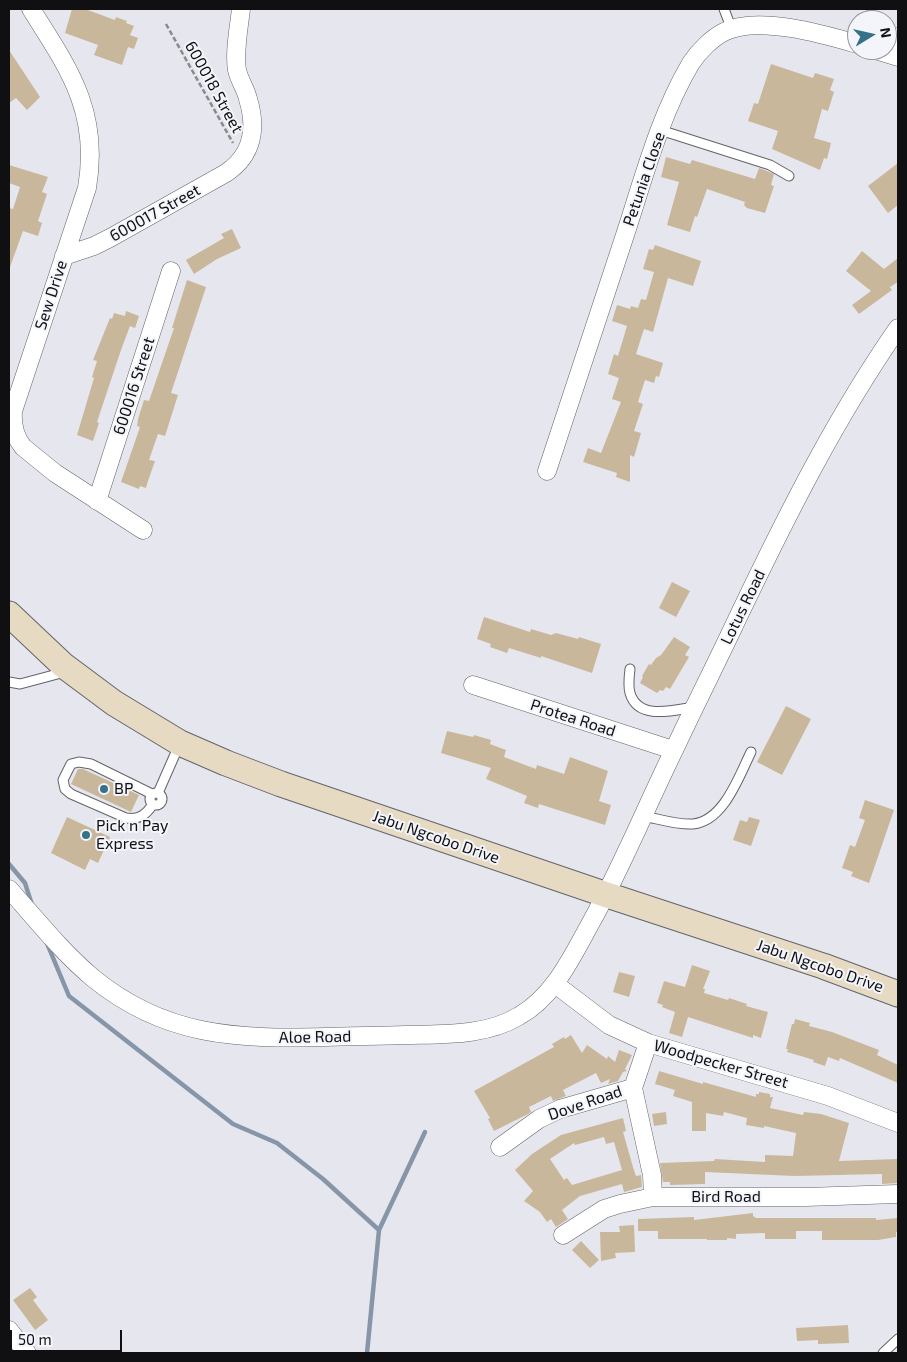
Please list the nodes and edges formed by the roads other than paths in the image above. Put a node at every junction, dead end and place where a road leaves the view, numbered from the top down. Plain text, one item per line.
1 (31, 9) edge
2 (241, 9) edge
3 (724, 9) edge
4 (732, 30) junction
5 (847, 42) edge
6 (660, 130) junction
7 (789, 176) dead end
8 (64, 256) junction
9 (171, 271) dead end
10 (898, 328) edge
11 (547, 471) dead end
12 (97, 501) junction
13 (143, 530) dead end
14 (9, 614) edge
15 (630, 669) dead end
16 (70, 671) junction
17 (9, 682) edge
18 (473, 685) dead end
19 (695, 707) junction
20 (180, 743) junction
21 (673, 750) junction
22 (751, 752) dead end
23 (154, 797) junction
24 (643, 816) junction
25 (9, 889) edge
26 (607, 895) junction
27 (555, 984) junction
28 (898, 994) edge
29 (648, 1043) junction
30 (632, 1088) junction
31 (898, 1123) edge
32 (500, 1147) dead end
33 (898, 1194) edge
34 (654, 1197) junction
35 (563, 1235) dead end
36 (9, 1330) edge
37 (898, 1339) edge
38 (27, 1353) edge
39 (883, 1353) edge

1 - 8 street, Sew Drive
2 - 8 street, 600017 Street
3 - 4 lane
4 - 5 street, Petunia Close
4 - 6 street, Petunia Close
6 - 7 lane
6 - 11 street, Petunia Close
8 - 12 street, Sew Drive
9 - 12 street, 600016 Street
10 - 19 street, Lotus Road
12 - 13 street, Sew Drive
14 - 16 main road, Jabu Ngcobo Drive
15 - 19 lane
16 - 17 lane
16 - 20 main road, Jabu Ngcobo Drive
18 - 21 street, Protea Road
19 - 21 street, Lotus Road
20 - 23 lane
20 - 26 main road, Jabu Ngcobo Drive
21 - 24 street, Lotus Road
22 - 24 lane
23 - 23 lane
24 - 26 street, Lotus Road
25 - 27 street, Aloe Road
26 - 27 street, Aloe Road
26 - 28 main road, Jabu Ngcobo Drive
27 - 29 street, Woodpecker Street
29 - 30 street, Dove Road
29 - 31 street, Woodpecker Street
30 - 32 street, Dove Road
30 - 34 street
33 - 34 street, Bird Road
34 - 35 street, Bird Road
36 - 38 street
37 - 39 lane

